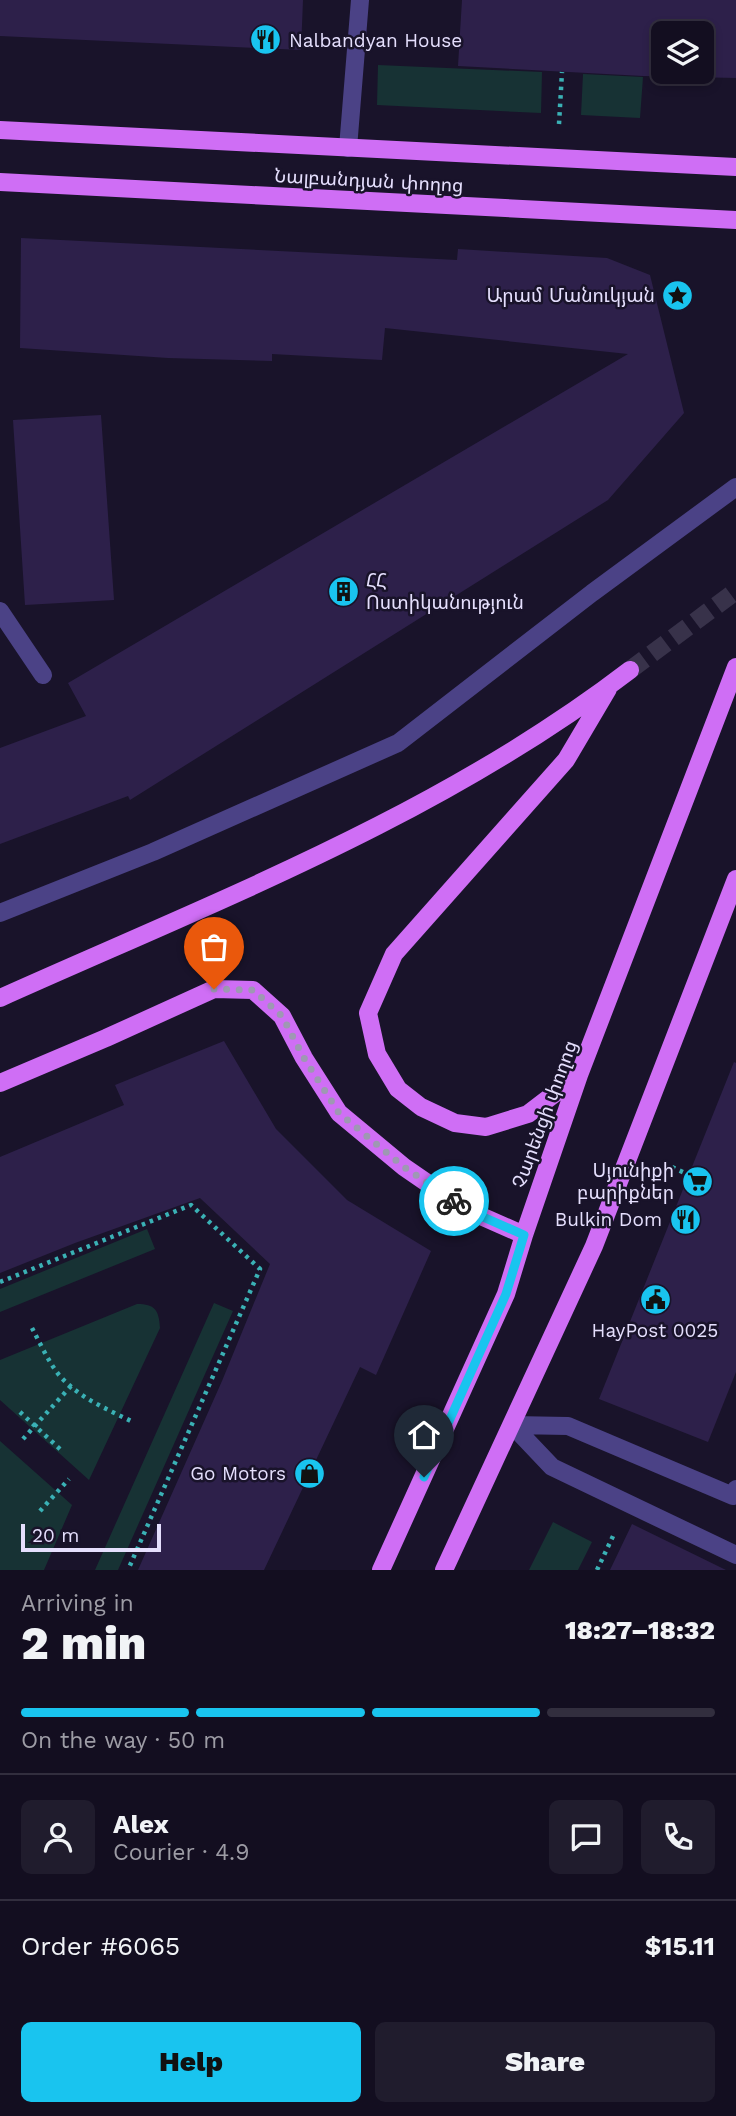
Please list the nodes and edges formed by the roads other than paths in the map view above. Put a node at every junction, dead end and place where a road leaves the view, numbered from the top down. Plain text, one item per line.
1 (360, 0) edge
2 (0, 130) edge
3 (348, 148) junction
4 (736, 167) edge
5 (0, 182) edge
6 (736, 220) edge
7 (736, 487) edge
8 (0, 611) edge
9 (736, 667) edge
10 (630, 670) tunnel mouth
11 (43, 676) dead end
12 (610, 686) junction
13 (736, 879) edge
14 (0, 913) edge
15 (0, 998) edge
16 (579, 1075) junction
17 (0, 1083) edge
18 (524, 1235) junction
19 (512, 1425) junction
20 (736, 1489) edge
21 (736, 1555) edge
22 (381, 1570) edge
23 (444, 1570) edge

1 - 3 street
2 - 3 main road, Նալբանդյան փողոց
3 - 4 main road, Նալբանդյան փողոց
5 - 6 main road, Նալբանդյան փողոց
7 - 14 street
8 - 11 street
9 - 16 main road, Չարենցի փողոց
10 - 12 main road
12 - 15 main road
12 - 16 main road
13 - 19 main road
16 - 18 main road, Չարենցի փողոց
17 - 18 main road
18 - 22 main road, Չարենցի փողոց
19 - 20 street
19 - 21 street
19 - 23 main road

